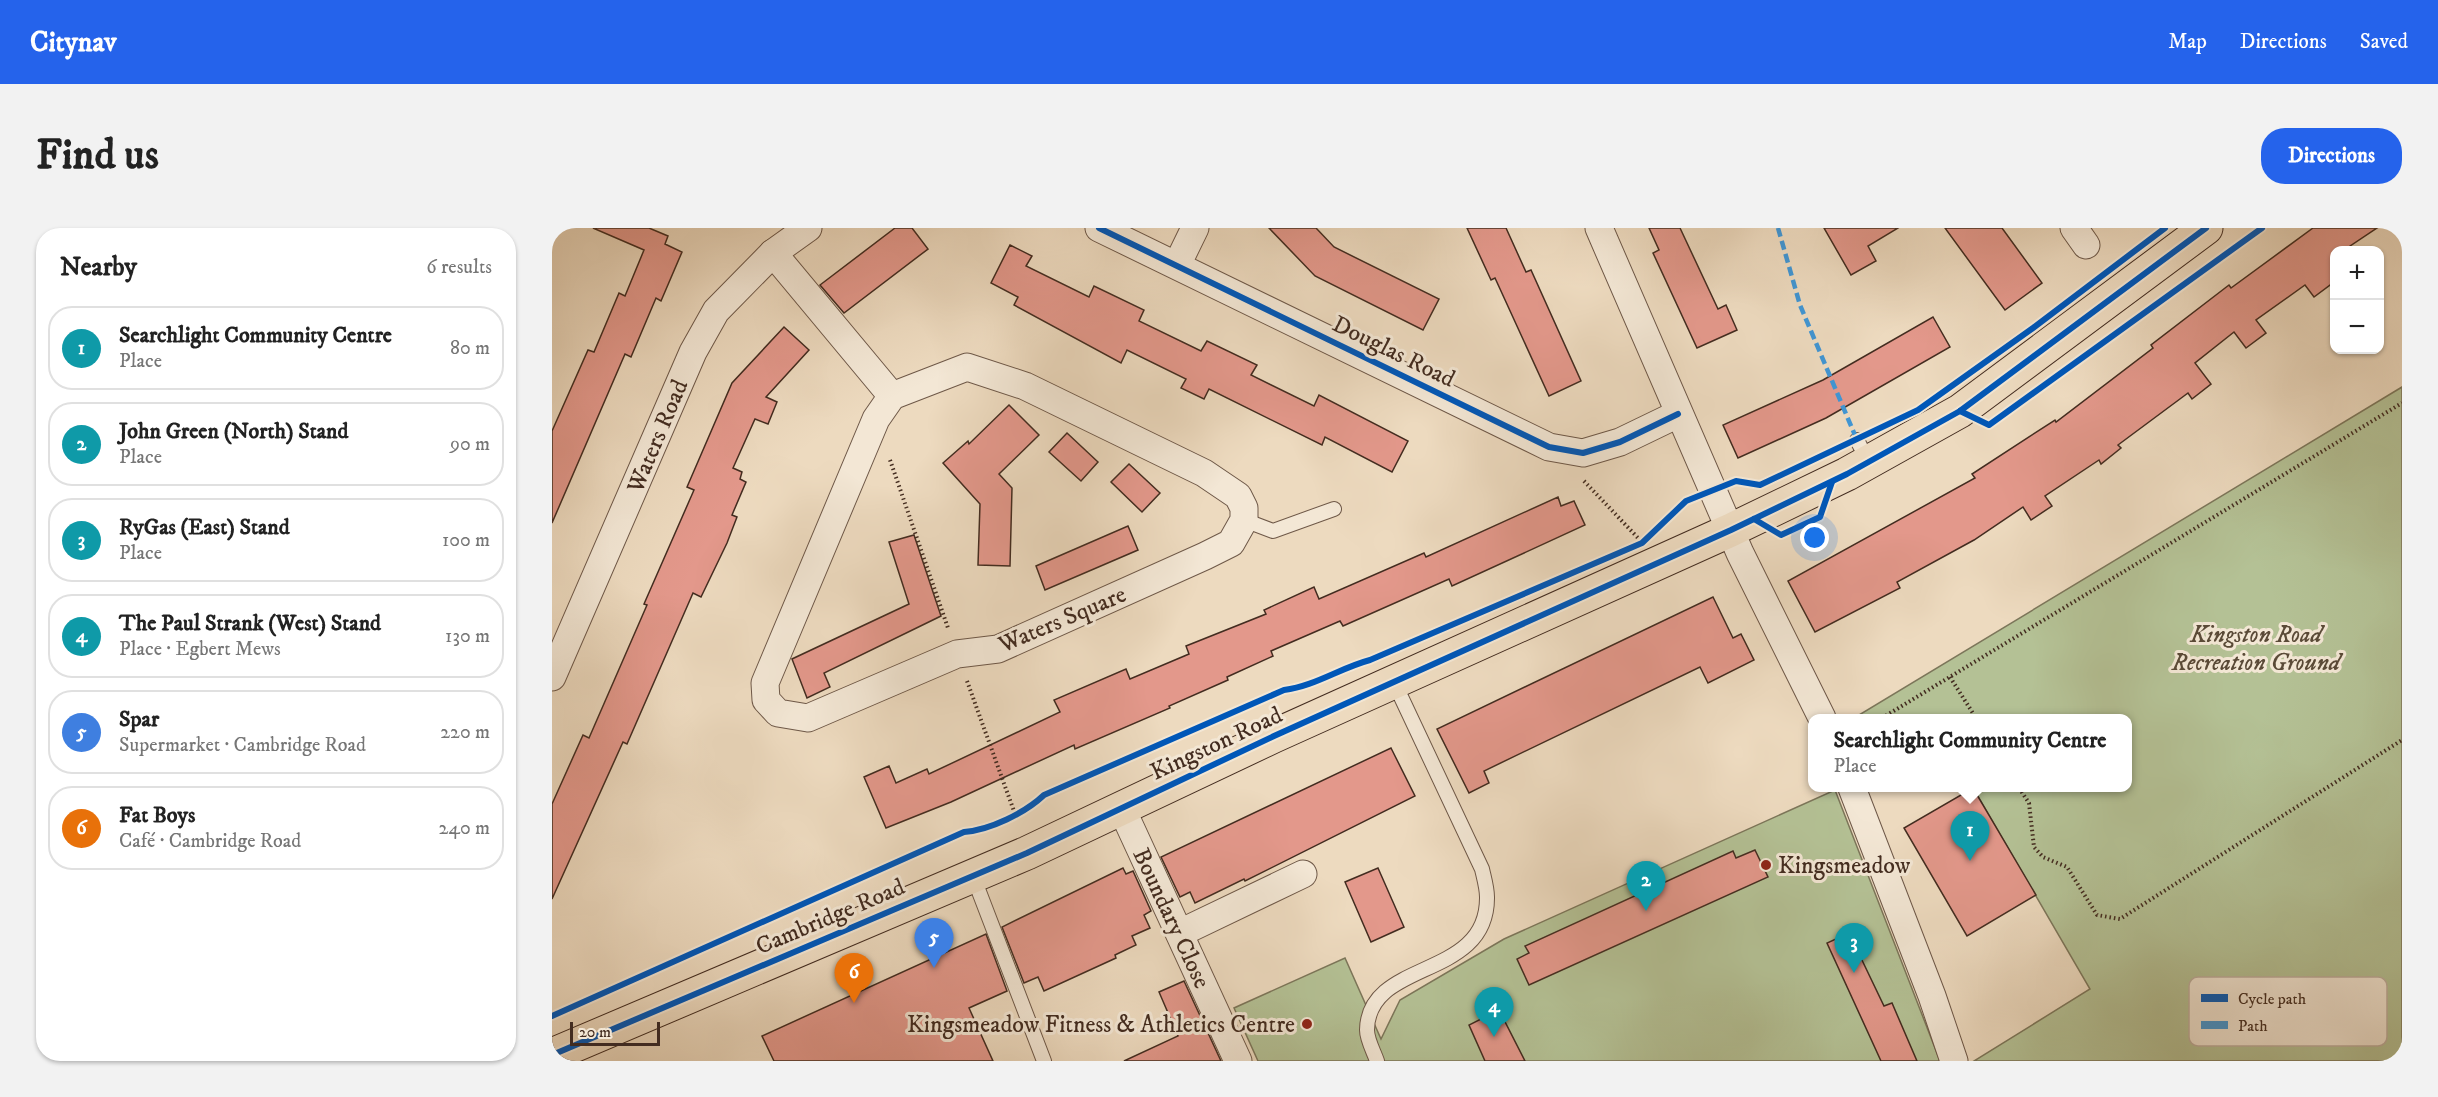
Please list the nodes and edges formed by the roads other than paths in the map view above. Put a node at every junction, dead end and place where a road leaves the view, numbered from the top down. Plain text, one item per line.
1 (808, 228) edge
2 (1099, 228) edge
3 (1195, 228) edge
4 (1599, 228) edge
5 (2206, 228) edge
6 (773, 253) junction
7 (1177, 265) junction
8 (892, 396) junction
9 (1678, 414) junction
10 (1334, 509) dead end
11 (1245, 520) junction
12 (1731, 530) junction
13 (552, 677) edge
14 (1394, 682) junction
15 (1820, 714) edge
16 (1854, 792) edge
17 (1120, 807) junction
18 (1303, 874) dead end
19 (973, 876) junction
20 (1180, 933) junction
21 (571, 1051) edge
22 (1044, 1061) edge
23 (1238, 1061) edge
24 (1377, 1061) edge
25 (1954, 1061) edge

1 - 6 street, Waters Road
2 - 7 street, Douglas Road
3 - 7 street
4 - 9 street
5 - 12 main road, Kingston Road
6 - 8 street
6 - 13 street, Waters Road
7 - 9 street, Douglas Road
8 - 11 street
8 - 11 street, Waters Square
9 - 12 street
10 - 11 lane
12 - 14 main road, Kingston Road
12 - 15 street
14 - 17 main road, Kingston Road
14 - 24 lane
16 - 25 street
17 - 19 main road, Cambridge Road
17 - 20 street, Boundary Close
18 - 20 street
19 - 21 main road, Cambridge Road
19 - 22 lane
20 - 23 street, Boundary Close

